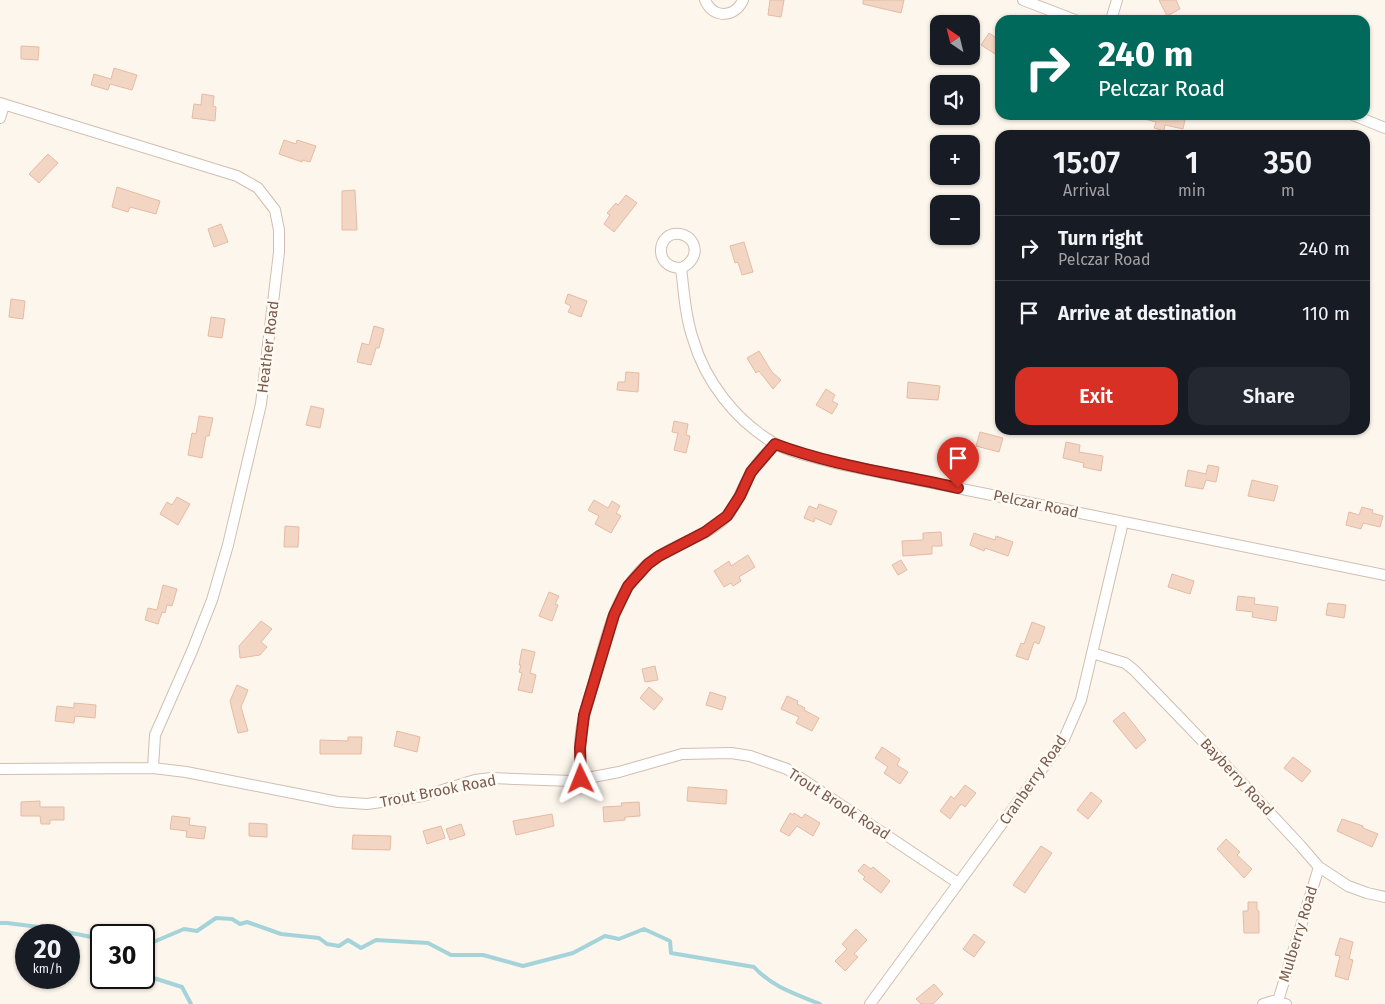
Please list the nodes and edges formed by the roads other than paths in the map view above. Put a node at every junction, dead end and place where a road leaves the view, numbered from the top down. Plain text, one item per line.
1 (705, 0) edge
2 (743, 0) edge
3 (1023, 0) edge
4 (1117, 0) edge
5 (1062, 15) edge
6 (1112, 15) edge
7 (2, 104) edge
8 (0, 118) edge
9 (1365, 120) edge
10 (1385, 128) edge
11 (681, 268) dead end
12 (775, 444) junction
13 (1123, 522) junction
14 (1385, 575) edge
15 (1092, 652) junction
16 (153, 768) junction
17 (0, 769) edge
18 (581, 779) junction
19 (1318, 867) junction
20 (958, 883) junction
21 (1385, 897) edge
22 (1282, 1003) edge
23 (870, 1004) edge
24 (1263, 1004) edge

1 - 2 street
3 - 5 street
4 - 6 street
7 - 8 street
7 - 16 street, Heather Road
9 - 10 street
11 - 12 street, Pelczar Road
12 - 13 street, Pelczar Road
12 - 18 street
13 - 14 street, Pelczar Road
13 - 15 street, Cranberry Road
15 - 19 street, Bayberry Road
15 - 20 street, Cranberry Road
16 - 17 street, Trout Brook Road
16 - 18 street, Trout Brook Road
18 - 20 street, Trout Brook Road
19 - 21 street, Bayberry Road
19 - 22 street, Mulberry Road
20 - 23 street, Cranberry Road
22 - 24 street, Mulberry Road

